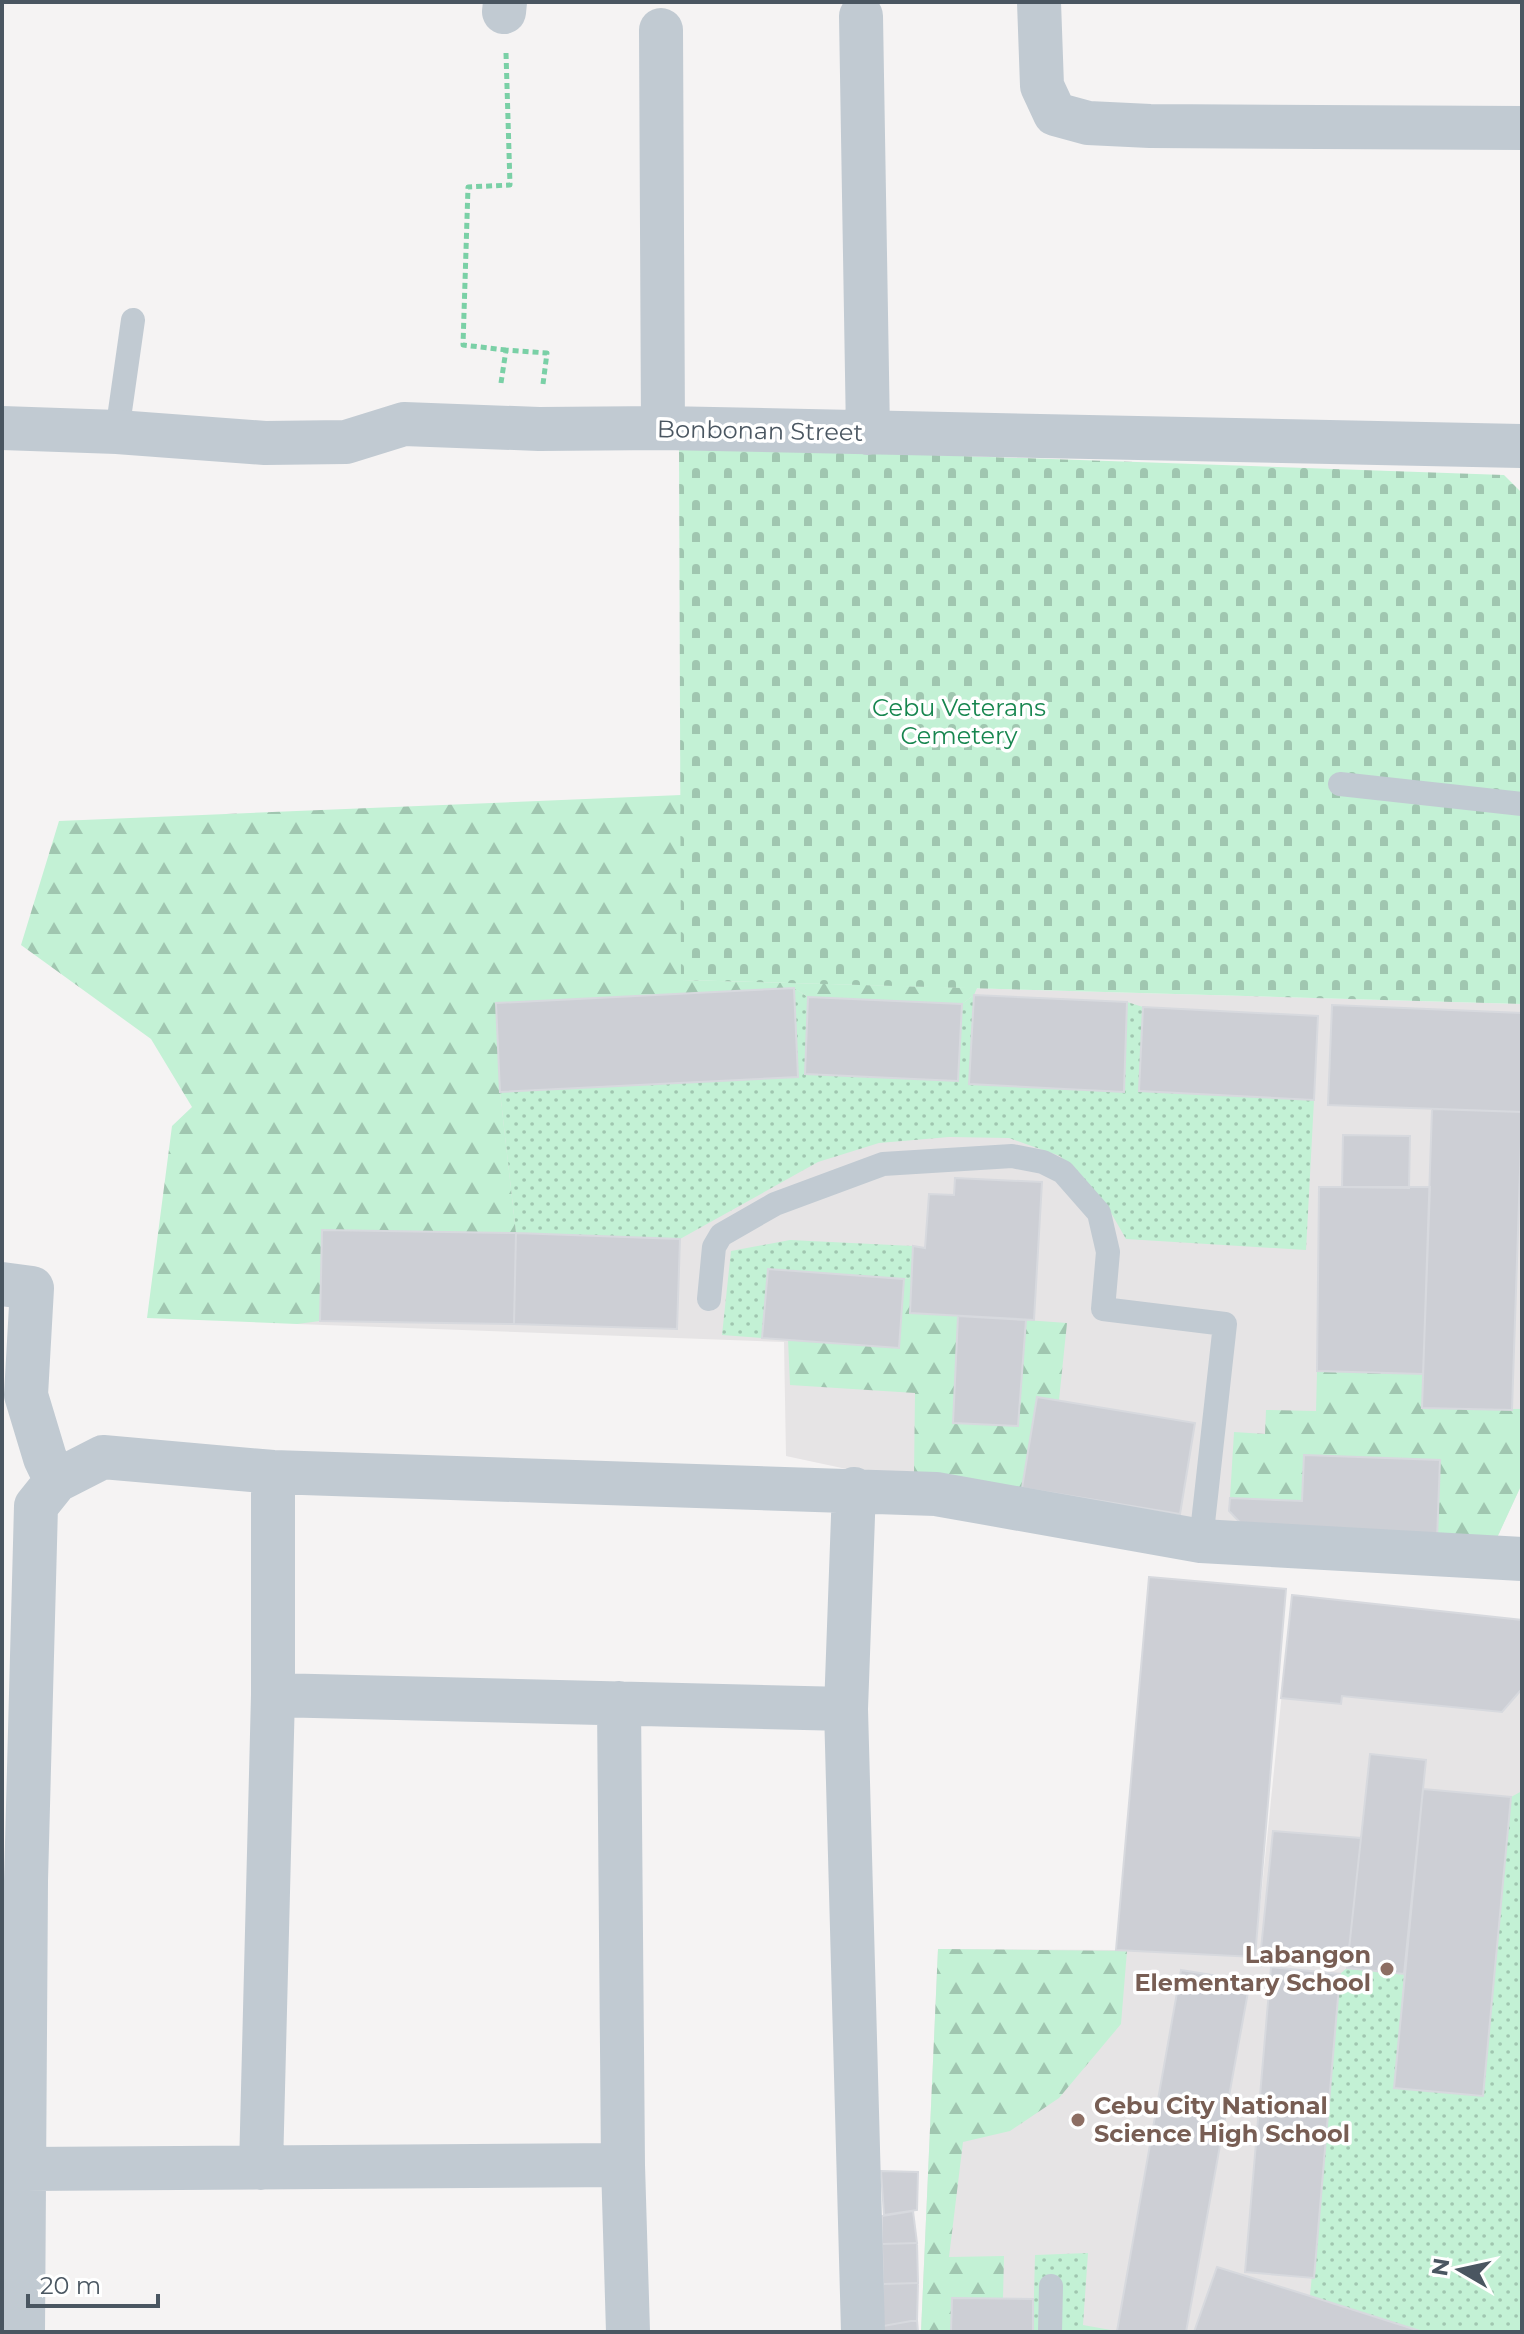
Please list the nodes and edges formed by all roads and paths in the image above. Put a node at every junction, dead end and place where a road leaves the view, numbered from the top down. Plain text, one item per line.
1 (1039, 2) edge
2 (505, 7) edge
3 (861, 16) dead end
4 (661, 30) dead end
5 (1522, 128) edge
6 (133, 320) dead end
7 (506, 350) dead end
8 (2, 428) edge
9 (663, 428) junction
10 (1522, 429) edge
11 (117, 432) junction
12 (868, 433) junction
13 (1522, 447) edge
14 (1340, 784) dead end
15 (1522, 804) edge
16 (2, 1284) edge
17 (709, 1299) dead end
18 (273, 1472) junction
19 (854, 1489) junction
20 (31, 1497) edge
21 (1201, 1541) junction
22 (1522, 1559) edge
23 (273, 1695) junction
24 (619, 1703) junction
25 (846, 1709) junction
26 (14, 1881) edge
27 (623, 2165) junction
28 (261, 2168) junction
29 (24, 2169) junction
30 (1051, 2286) dead end
31 (23, 2332) edge
32 (628, 2332) edge
33 (863, 2332) edge
34 (1050, 2332) edge

1 - 5 street
2 - 7 path
3 - 12 street
4 - 9 street
6 - 11 lane
8 - 11 street, Bonbonan Street
9 - 11 street, Bonbonan Street
9 - 12 street, Bonbonan Street
10 - 13 street
12 - 13 street, Bonbonan Street
14 - 15 lane
16 - 20 street
17 - 21 lane
18 - 19 street
18 - 20 street
18 - 23 street
19 - 21 street
19 - 25 street
20 - 26 street
21 - 22 street
23 - 24 street
23 - 28 street
24 - 25 street
24 - 27 street
25 - 33 street
26 - 29 street
27 - 28 street
27 - 32 street
28 - 29 street
29 - 31 street
30 - 34 lane

